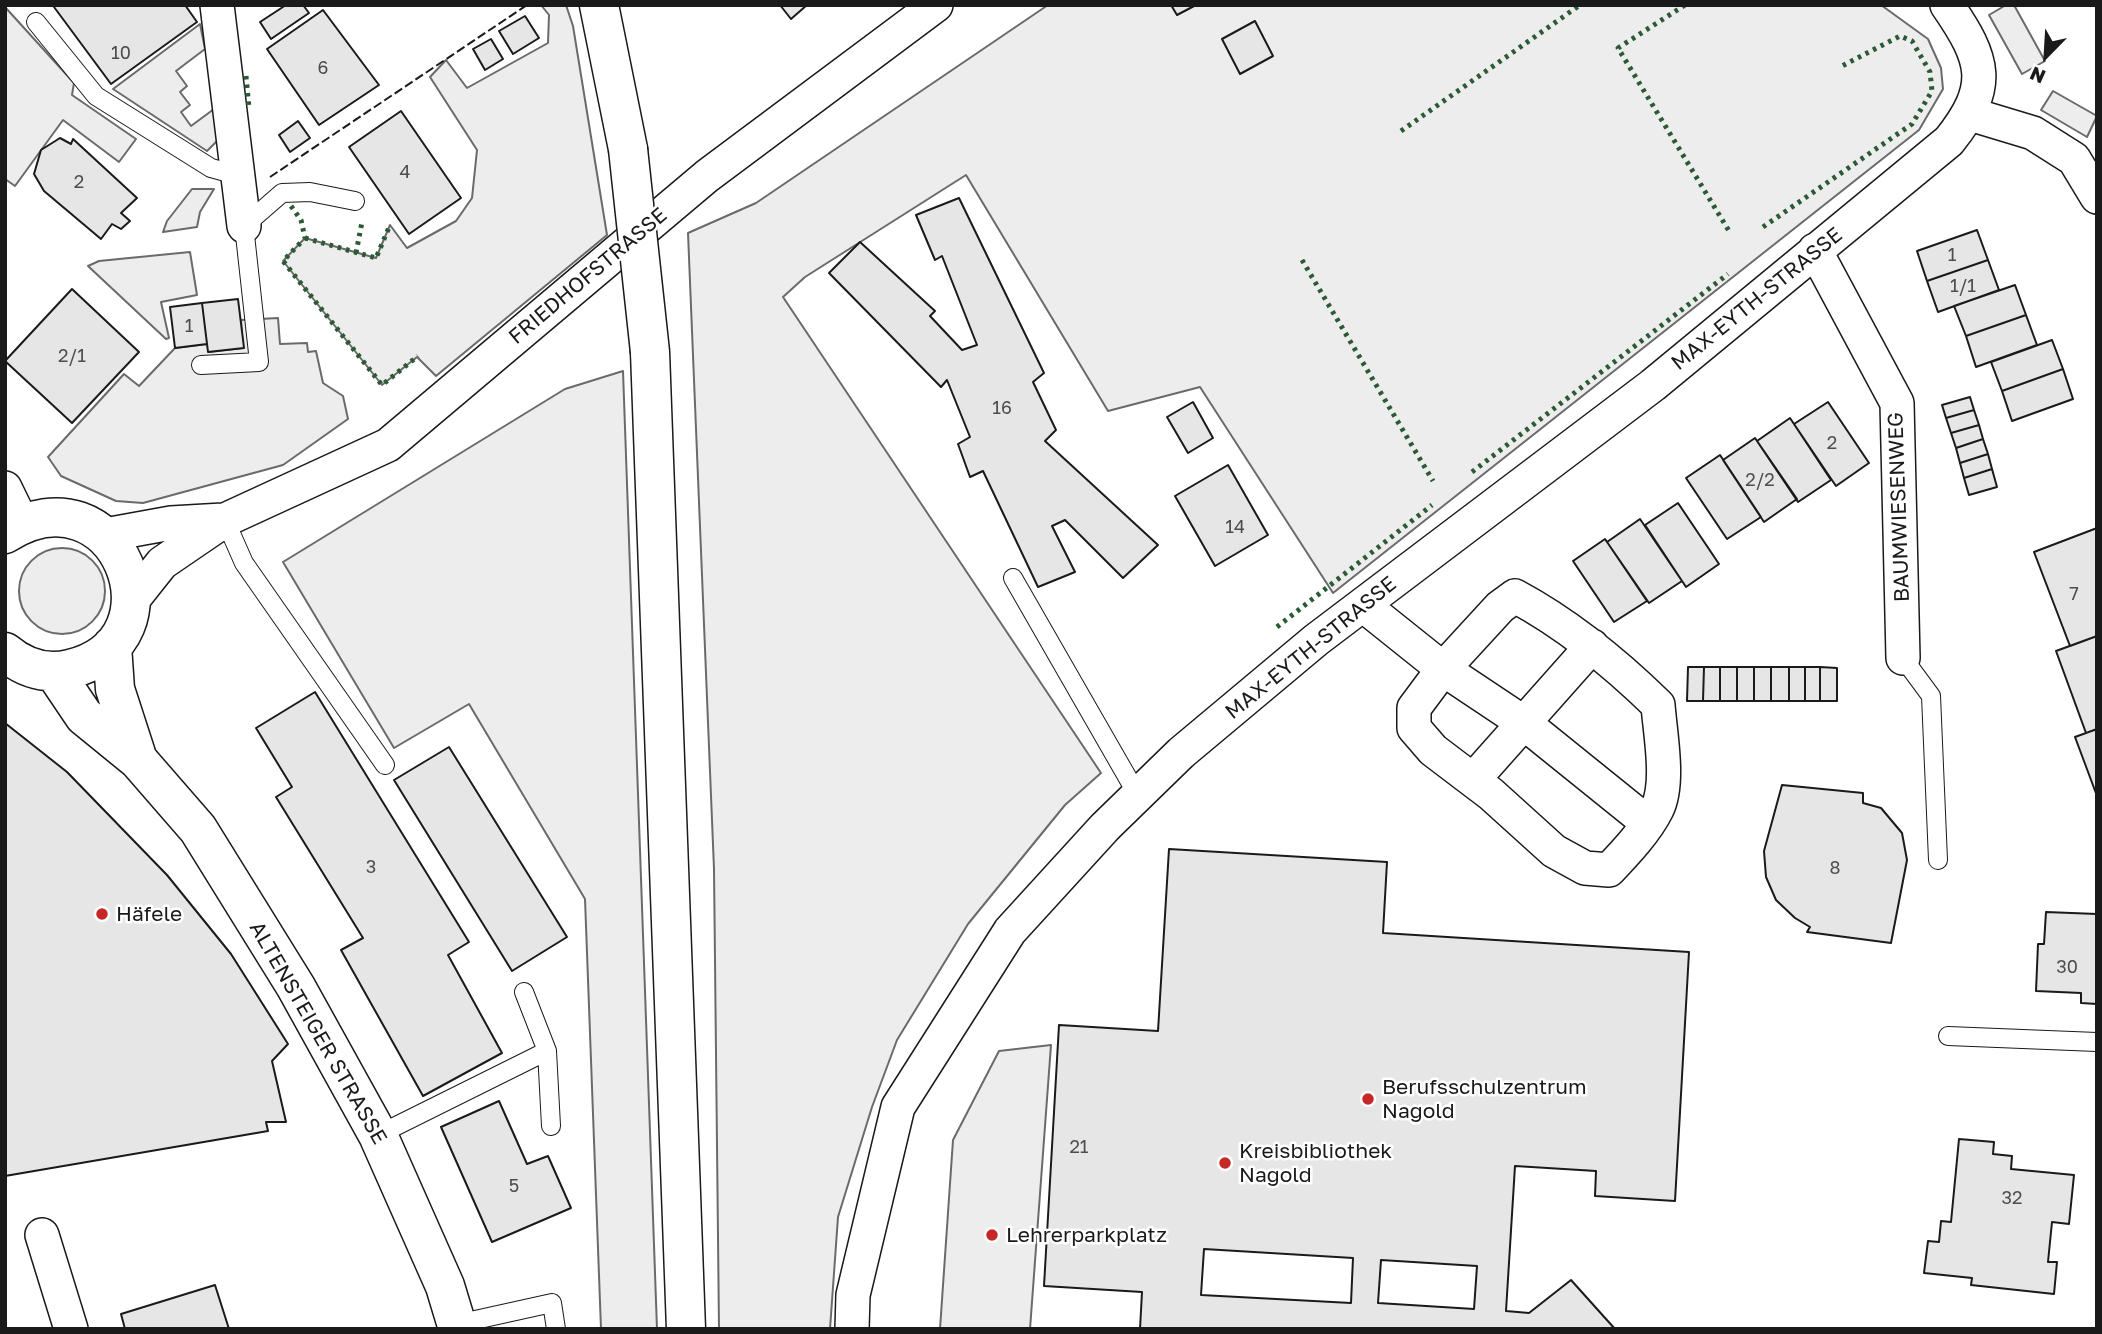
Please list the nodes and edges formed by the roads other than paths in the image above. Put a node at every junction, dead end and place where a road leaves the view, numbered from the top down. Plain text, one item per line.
1 (217, 5) edge
2 (599, 5) edge
3 (936, 5) edge
4 (1947, 5) edge
5 (36, 22) dead end
6 (1970, 114) junction
7 (237, 175) junction
8 (2097, 197) edge
9 (355, 201) dead end
10 (244, 226) junction
11 (1815, 250) junction
12 (201, 365) dead end
13 (5, 488) edge
14 (225, 520) junction
15 (13, 529) edge
16 (105, 535) junction
17 (1013, 578) dead end
18 (131, 602) junction
19 (1363, 605) junction
20 (112, 646) junction
21 (1592, 646) junction
22 (5, 652) edge
23 (1903, 658) joint
24 (1443, 669) junction
25 (55, 673) junction
26 (1524, 723) junction
27 (138, 760) junction
28 (385, 765) dead end
29 (1473, 780) junction
30 (1137, 794) junction
31 (1648, 823) junction
32 (1938, 860) dead end
33 (524, 992) dead end
34 (1948, 1036) dead end
35 (2097, 1042) edge
36 (547, 1051) junction
37 (551, 1126) dead end
38 (378, 1135) junction
39 (42, 1235) dead end
40 (457, 1326) edge
41 (71, 1329) edge
42 (556, 1329) edge
43 (686, 1329) edge
44 (852, 1329) edge

1 - 7 street
2 - 43 main road, bridge
3 - 14 street, FRIEDHOFSTRASSE
4 - 6 street
5 - 7 lane
6 - 8 street
6 - 11 street, MAX-EYTH-STRASSE
7 - 10 street
9 - 10 lane
10 - 12 lane
11 - 19 street, MAX-EYTH-STRASSE
11 - 23 street, BAUMWIESENWEG
13 - 15 street
14 - 16 street, FRIEDHOFSTRASSE
14 - 18 street, FRIEDHOFSTRASSE
14 - 28 lane
15 - 16 main road
16 - 18 main road
17 - 30 lane
18 - 20 main road
19 - 24 street
19 - 30 street, MAX-EYTH-STRASSE
20 - 25 main road
20 - 27 main road, ALTENSTEIGER STRASSE
21 - 24 street
21 - 26 street
21 - 31 street
22 - 25 main road
23 - 32 lane
24 - 26 street
24 - 29 street
25 - 27 main road, ALTENSTEIGER STRASSE
26 - 29 street
26 - 31 street
27 - 38 main road, ALTENSTEIGER STRASSE
29 - 31 street
30 - 44 street, MAX-EYTH-STRASSE
33 - 36 lane
34 - 35 lane
36 - 37 lane
36 - 38 lane
38 - 40 main road, ALTENSTEIGER STRASSE
39 - 41 street
40 - 42 lane

